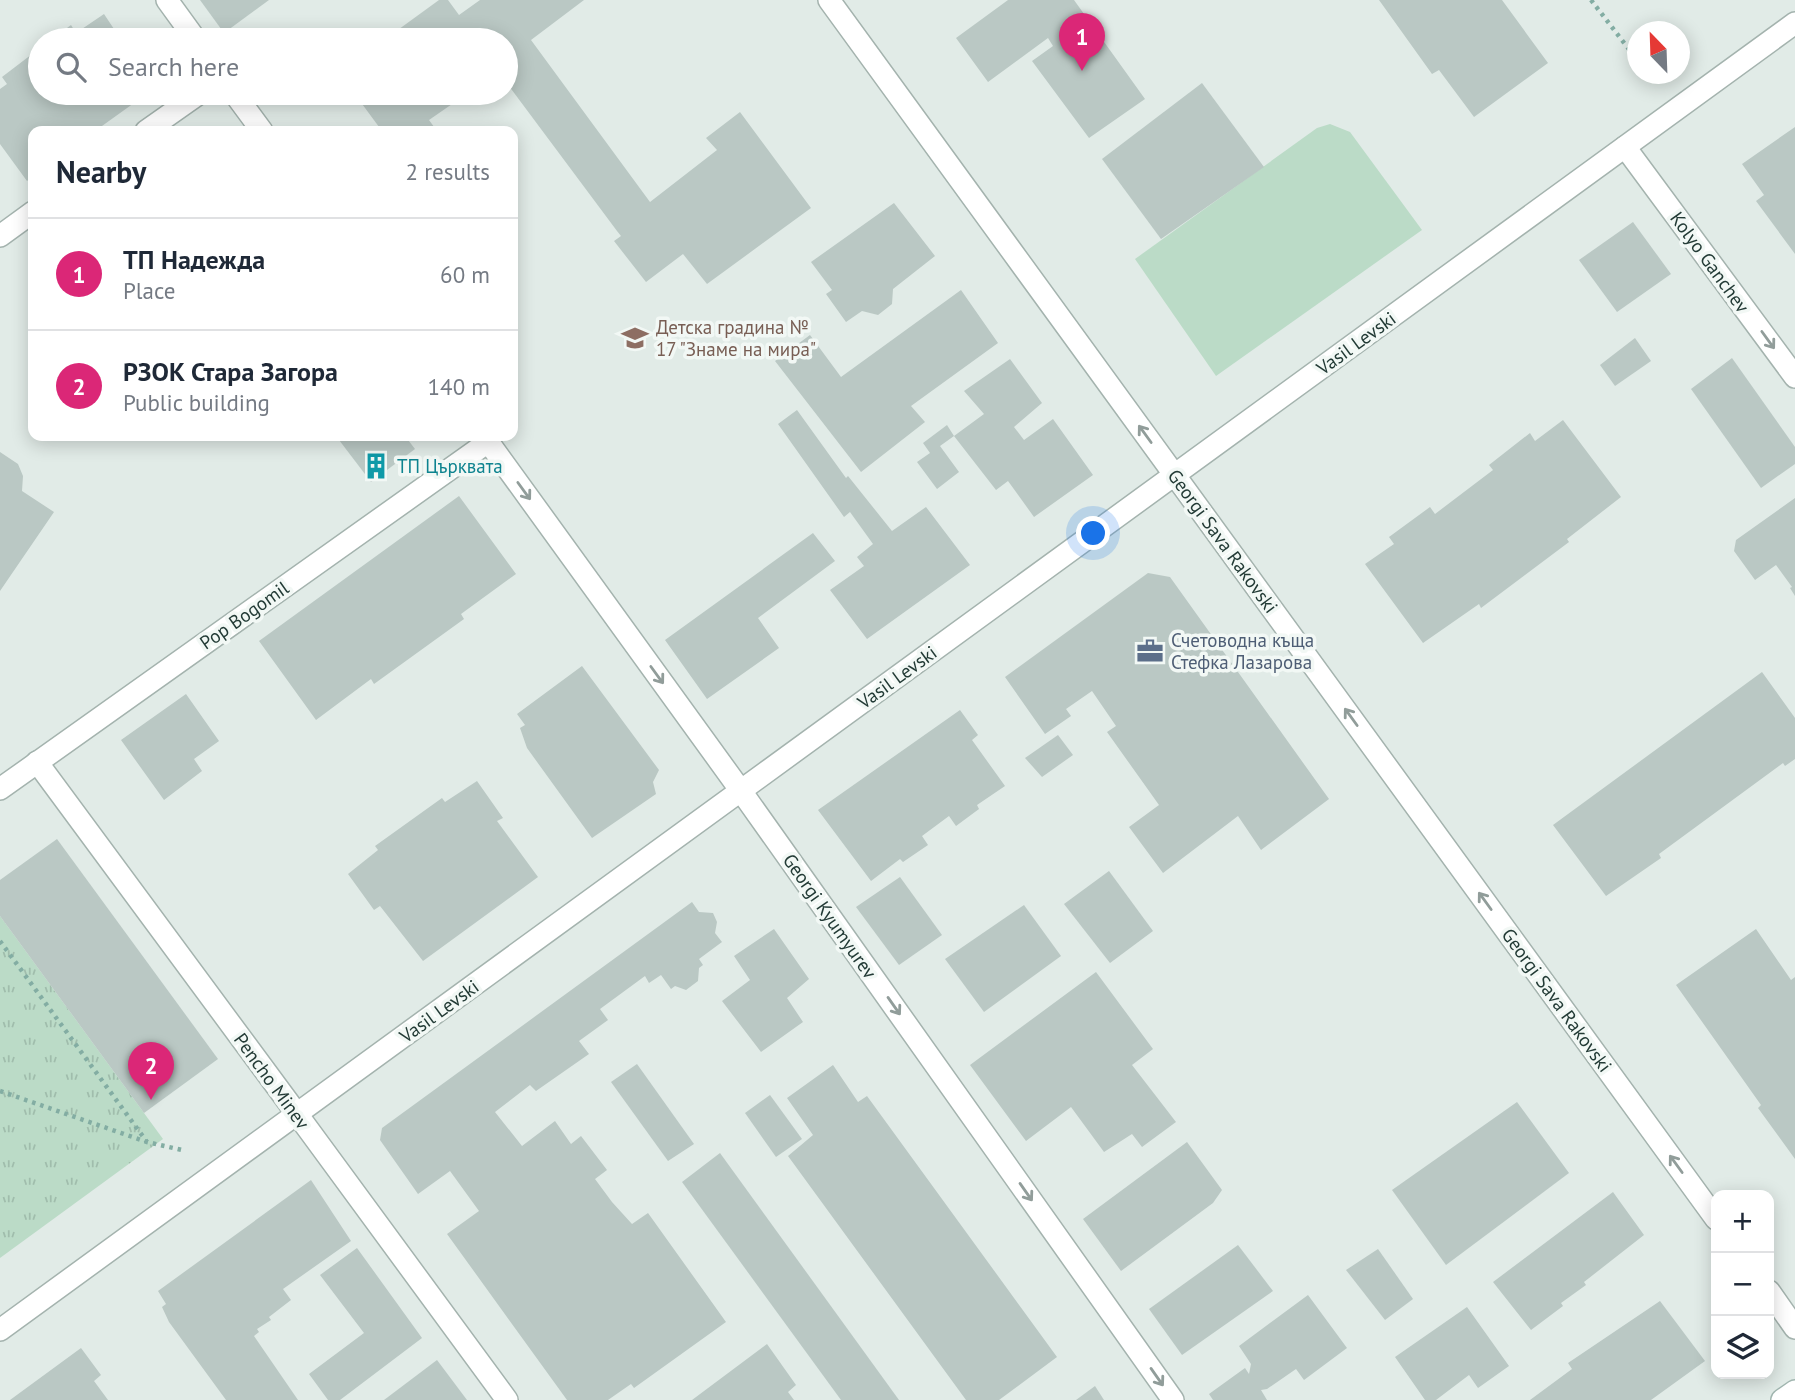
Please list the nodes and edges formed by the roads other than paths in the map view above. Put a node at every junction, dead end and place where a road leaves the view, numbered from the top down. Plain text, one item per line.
1 (167, 0) edge
2 (829, 0) edge
3 (1795, 23) edge
4 (187, 28) edge
5 (183, 105) edge
6 (243, 105) edge
7 (153, 126) edge
8 (258, 126) edge
9 (1625, 147) junction
10 (28, 216) edge
11 (0, 236) edge
12 (1795, 377) edge
13 (483, 441) edge
14 (487, 441) edge
15 (1175, 474) junction
16 (37, 762) junction
17 (0, 789) edge
18 (741, 790) junction
19 (297, 1114) junction
20 (1711, 1212) edge
21 (1774, 1299) edge
22 (1795, 1328) edge
23 (0, 1330) edge
24 (1795, 1391) edge
25 (507, 1400) edge
26 (1173, 1400) edge
27 (1782, 1400) edge

1 - 4 street
15 -> 2 street, Georgi Sava Rakovski
3 - 9 street, Vasil Levski
5 - 7 street
6 - 8 street
9 -> 12 street, Kolyo Ganchev
9 - 15 street, Vasil Levski
10 - 11 street
13 - 16 street, Pop Bogomil
14 -> 18 street, Georgi Kyumyurev
15 - 18 street, Vasil Levski
20 -> 15 street, Georgi Sava Rakovski
16 - 17 street, Pop Bogomil
16 - 19 street, Pencho Minev
18 - 19 street, Vasil Levski
18 -> 26 street, Georgi Kyumyurev
19 - 23 street, Vasil Levski
19 - 25 street, Pencho Minev
21 - 22 street
24 - 27 street

